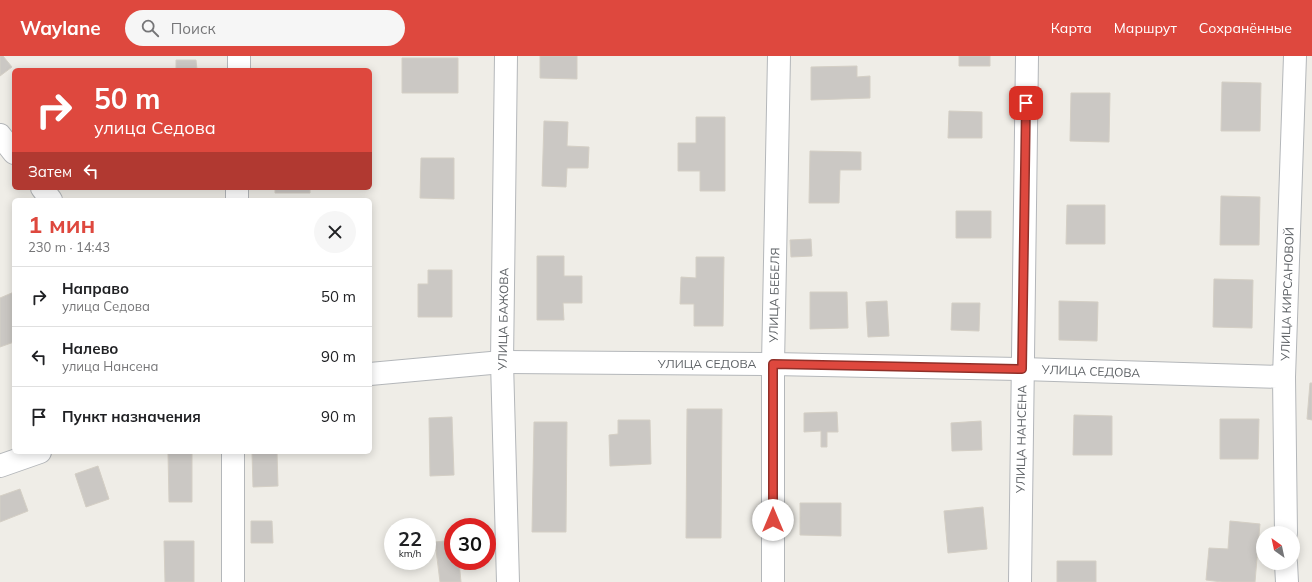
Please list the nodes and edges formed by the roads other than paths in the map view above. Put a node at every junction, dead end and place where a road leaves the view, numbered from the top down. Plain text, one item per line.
1 (240, 56) edge
2 (506, 56) edge
3 (779, 56) edge
4 (1027, 56) edge
5 (1295, 56) edge
6 (239, 68) edge
7 (0, 135) edge
8 (12, 150) edge
9 (502, 362) junction
10 (773, 364) junction
11 (1022, 369) junction
12 (372, 374) edge
13 (1284, 377) junction
14 (34, 454) edge
15 (233, 454) edge
16 (0, 466) edge
17 (1286, 526) edge
18 (1286, 570) edge
19 (233, 582) edge
20 (508, 582) edge
21 (773, 582) edge
22 (1020, 582) edge
23 (1287, 582) edge

1 - 6 street
2 - 9 street, УЛИЦА БАЖОВА
3 - 10 street, УЛИЦА БЕБЕЛЯ
4 - 11 street, УЛИЦА НАНСЕНА
5 - 13 street, УЛИЦА КИРСАНОВОЙ
7 - 8 street
9 - 10 street, УЛИЦА СЕДОВА
9 - 12 street, УЛИЦА СЕДОВА
9 - 20 street, УЛИЦА БАЖОВА
10 - 11 street, УЛИЦА СЕДОВА
10 - 21 street, УЛИЦА БЕБЕЛЯ
11 - 13 street, УЛИЦА СЕДОВА
11 - 22 street, УЛИЦА НАНСЕНА
13 - 17 street, УЛИЦА КИРСАНОВОЙ
14 - 16 street
15 - 19 street
18 - 23 street

